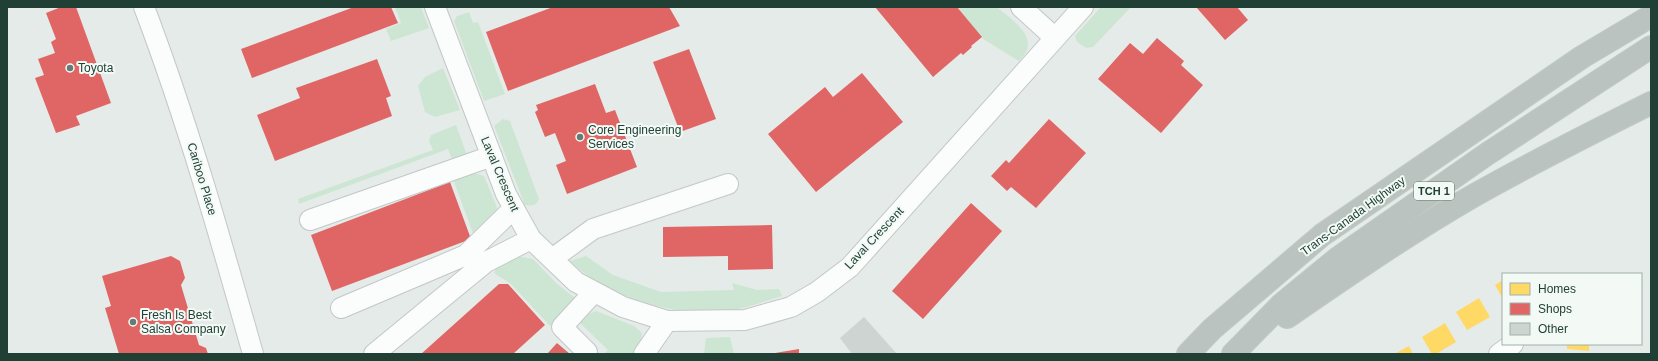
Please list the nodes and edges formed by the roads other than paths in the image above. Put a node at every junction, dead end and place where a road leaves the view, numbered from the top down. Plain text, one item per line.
1 (144, 7) edge
2 (435, 7) edge
3 (1021, 7) edge
4 (1083, 7) edge
5 (1641, 7) edge
6 (1651, 16) edge
7 (1055, 38) junction
8 (1651, 47) edge
9 (1582, 57) junction
10 (1651, 103) edge
11 (492, 156) junction
12 (728, 184) dead end
13 (514, 208) junction
14 (310, 220) dead end
15 (531, 239) junction
16 (552, 259) junction
17 (594, 292) junction
18 (341, 308) dead end
19 (667, 321) junction
20 (1512, 345) edge
21 (587, 352) dead end
22 (253, 354) edge
23 (374, 354) edge
24 (644, 354) edge
25 (1188, 354) edge
26 (1233, 354) edge
27 (1500, 354) edge

1 - 22 street, Cariboo Place
2 - 11 street, Laval Crescent
3 - 7 street
4 - 7 street, Laval Crescent
5 - 9 highway
6 - 9 highway, Trans-Canada Highway / TCH 1
7 - 19 street, Laval Crescent
8 - 26 highway, Trans-Canada Highway / TCH 1
9 - 25 highway, Trans-Canada Highway / TCH 1
10 - 26 highway
11 - 13 street, Laval Crescent
11 - 14 street
12 - 16 street
13 - 15 street, Laval Crescent
13 - 18 street
15 - 16 street, Laval Crescent
15 - 23 street
16 - 17 street, Laval Crescent
17 - 19 street, Laval Crescent
17 - 21 street
19 - 24 street
20 - 27 street

